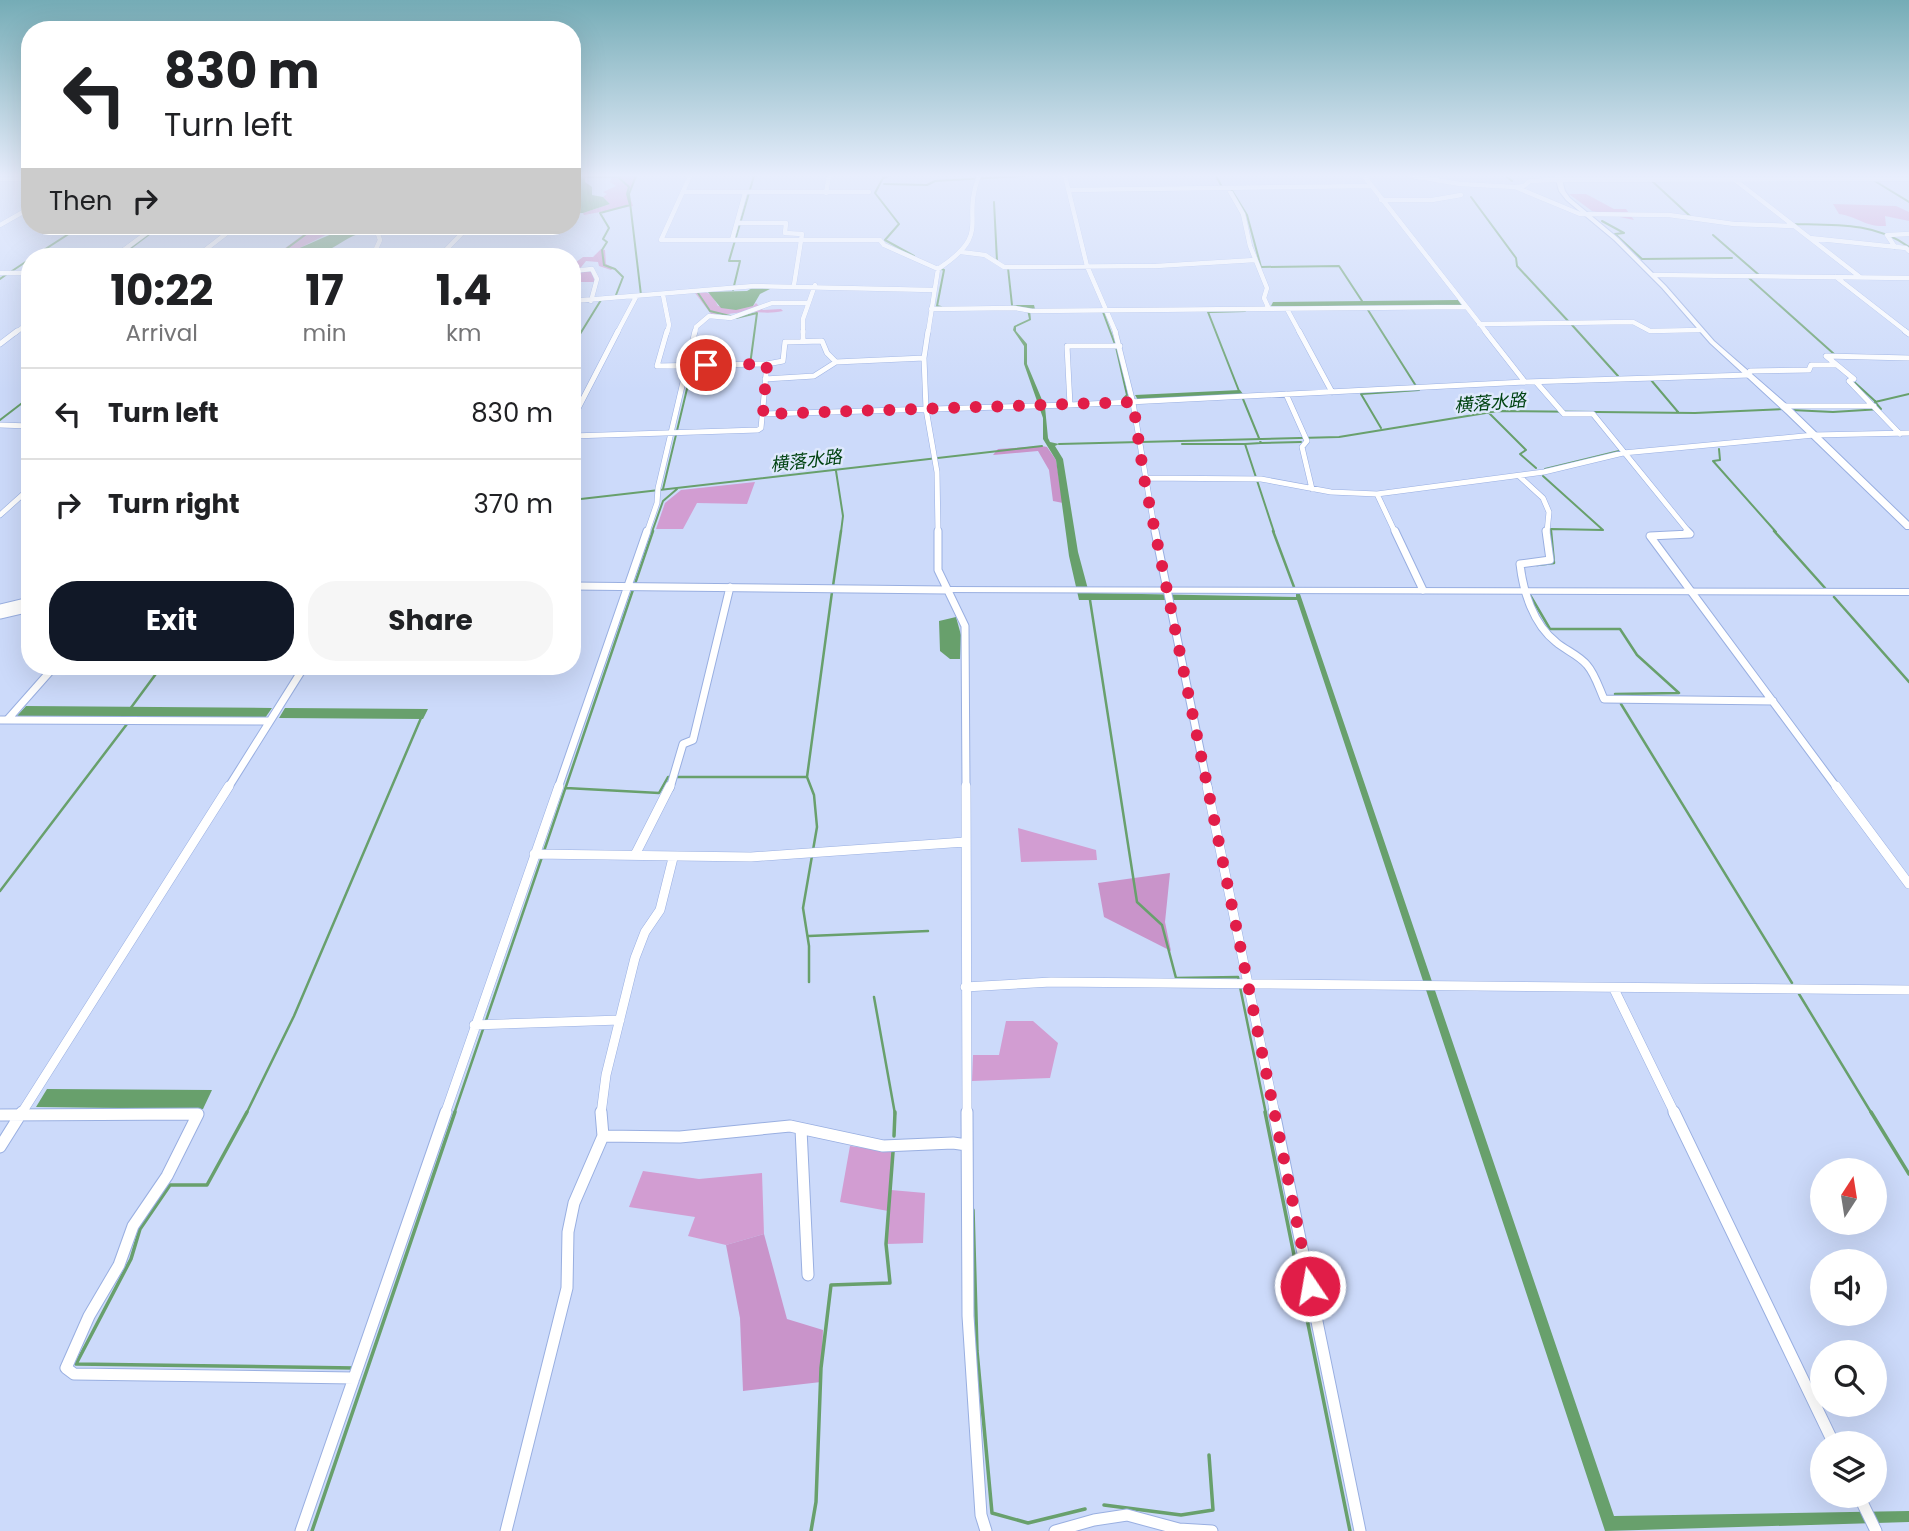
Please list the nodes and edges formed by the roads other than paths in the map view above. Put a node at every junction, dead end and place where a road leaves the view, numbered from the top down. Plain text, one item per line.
1 (802, 247) edge
2 (890, 247) edge
3 (964, 247) edge
4 (1083, 247) edge
5 (1252, 247) edge
6 (1419, 247) edge
7 (1623, 247) edge
8 (1821, 247) edge
9 (961, 252) junction
10 (1255, 260) junction
11 (1087, 266) junction
12 (940, 268) junction
13 (581, 270) edge
14 (0, 273) edge
15 (21, 273) edge
16 (1653, 275) junction
17 (1836, 277) junction
18 (1860, 277) junction
19 (1909, 278) edge
20 (794, 285) junction
21 (815, 285) junction
22 (933, 290) junction
23 (663, 295) junction
24 (636, 297) junction
25 (581, 301) edge
26 (597, 301) junction
27 (808, 303) junction
28 (1466, 307) junction
29 (931, 309) junction
30 (1279, 309) junction
31 (1108, 310) junction
32 (1479, 324) junction
33 (21, 329) edge
34 (1701, 330) junction
35 (1909, 334) edge
36 (803, 341) junction
37 (0, 344) edge
38 (1120, 346) junction
39 (923, 358) junction
40 (1909, 358) edge
41 (836, 362) junction
42 (767, 364) junction
43 (1837, 365) junction
44 (685, 366) junction
45 (1749, 375) junction
46 (765, 379) junction
47 (1525, 382) junction
48 (1536, 382) junction
49 (1332, 392) junction
50 (1286, 394) junction
51 (1133, 402) junction
52 (581, 403) edge
53 (1070, 405) junction
54 (1876, 408) junction
55 (926, 409) junction
56 (1787, 409) junction
57 (763, 414) junction
58 (0, 425) edge
59 (21, 426) edge
60 (674, 433) junction
61 (1909, 433) edge
62 (1900, 434) junction
63 (1814, 435) junction
64 (581, 436) edge
65 (1623, 453) junction
66 (1519, 476) junction
67 (1144, 478) junction
68 (1312, 489) junction
69 (1377, 494) junction
70 (21, 496) edge
71 (0, 515) edge
72 (1909, 527) edge
73 (581, 586) edge
74 (629, 587) junction
75 (730, 587) junction
76 (946, 590) junction
77 (1168, 590) junction
78 (1423, 590) junction
79 (1522, 591) junction
80 (1691, 592) junction
81 (1909, 592) edge
82 (21, 603) edge
83 (0, 608) edge
84 (21, 610) edge
85 (0, 615) edge
86 (47, 675) edge
87 (299, 675) edge
88 (1773, 702) junction
89 (10, 715) edge
90 (273, 715) junction
91 (965, 842) junction
92 (636, 853) junction
93 (534, 854) junction
94 (673, 858) junction
95 (1909, 884) edge
96 (1248, 986) junction
97 (965, 987) junction
98 (1614, 989) junction
99 (1909, 990) edge
100 (620, 1020) junction
101 (474, 1025) junction
102 (0, 1115) edge
103 (20, 1115) junction
104 (801, 1129) junction
105 (603, 1136) junction
106 (967, 1145) junction
107 (0, 1147) edge
108 (808, 1275) dead end
109 (354, 1378) junction
110 (1828, 1431) edge
111 (1864, 1508) edge
112 (301, 1531) edge
113 (506, 1531) edge
114 (986, 1531) edge
115 (1055, 1531) edge
116 (1212, 1531) edge
117 (1360, 1531) edge
118 (1876, 1531) edge

1 - 20 street
2 - 12 street
3 - 9 street
4 - 11 street
5 - 10 street
6 - 28 street
7 - 16 street
8 - 18 street
9 - 11 street
9 - 12 street
10 - 11 street
10 - 30 street
11 - 31 street
12 - 22 street
13 - 26 street
14 - 15 street
16 - 17 street
16 - 34 street
17 - 18 street
17 - 35 street
18 - 19 street
20 - 21 street
20 - 23 street
21 - 22 street
21 - 27 street
22 - 29 street
23 - 24 street
23 - 44 street
24 - 26 street
24 - 52 street
25 - 26 street
27 - 36 street
27 - 44 street
28 - 30 street
28 - 32 street
29 - 31 street
29 - 39 street
30 - 31 street
30 - 49 street
31 - 38 street
32 - 34 street
32 - 47 street
33 - 37 street
34 - 45 street
36 - 41 street
36 - 42 street
38 - 51 street
38 - 53 street
39 - 41 street
39 - 55 street
40 - 43 street
41 - 46 street
42 - 44 street
42 - 46 street
43 - 45 street
43 - 54 street
44 - 60 street
45 - 48 street
45 - 56 street
46 - 57 street
47 - 48 street
47 - 49 street
48 - 65 street
49 - 50 street
50 - 51 street
50 - 68 street
51 - 53 street
51 - 67 street
53 - 55 street
54 - 56 street
54 - 62 street
55 - 57 street
55 - 76 street
56 - 63 street
57 - 60 street
58 - 59 street
60 - 64 street
60 - 74 street
61 - 62 street
62 - 63 street
63 - 65 street
63 - 72 street
65 - 66 street
65 - 80 street
66 - 69 street
66 - 79 street
67 - 68 street
67 - 77 street
68 - 69 street
69 - 78 street
70 - 71 street
73 - 74 street
74 - 75 street
74 - 93 street
75 - 76 street
75 - 92 street
76 - 77 street
76 - 91 street
77 - 78 street
77 - 96 street
78 - 79 street
79 - 80 street
79 - 88 street
80 - 81 street
80 - 88 street
82 - 83 street
84 - 85 street
86 - 89 street
87 - 90 street
88 - 95 street
89 - 90 street
90 - 103 street
91 - 94 street
91 - 97 street
92 - 93 street
92 - 94 street
93 - 101 street
94 - 100 street
96 - 97 street
96 - 98 street
96 - 117 street
97 - 106 street
98 - 99 street
98 - 110 street
100 - 101 street
100 - 105 street
101 - 109 street
102 - 103 street
103 - 107 street
103 - 109 street
104 - 105 street
104 - 106 street
104 - 108 street
105 - 113 street
106 - 114 street
109 - 112 street
111 - 118 street
115 - 116 street

